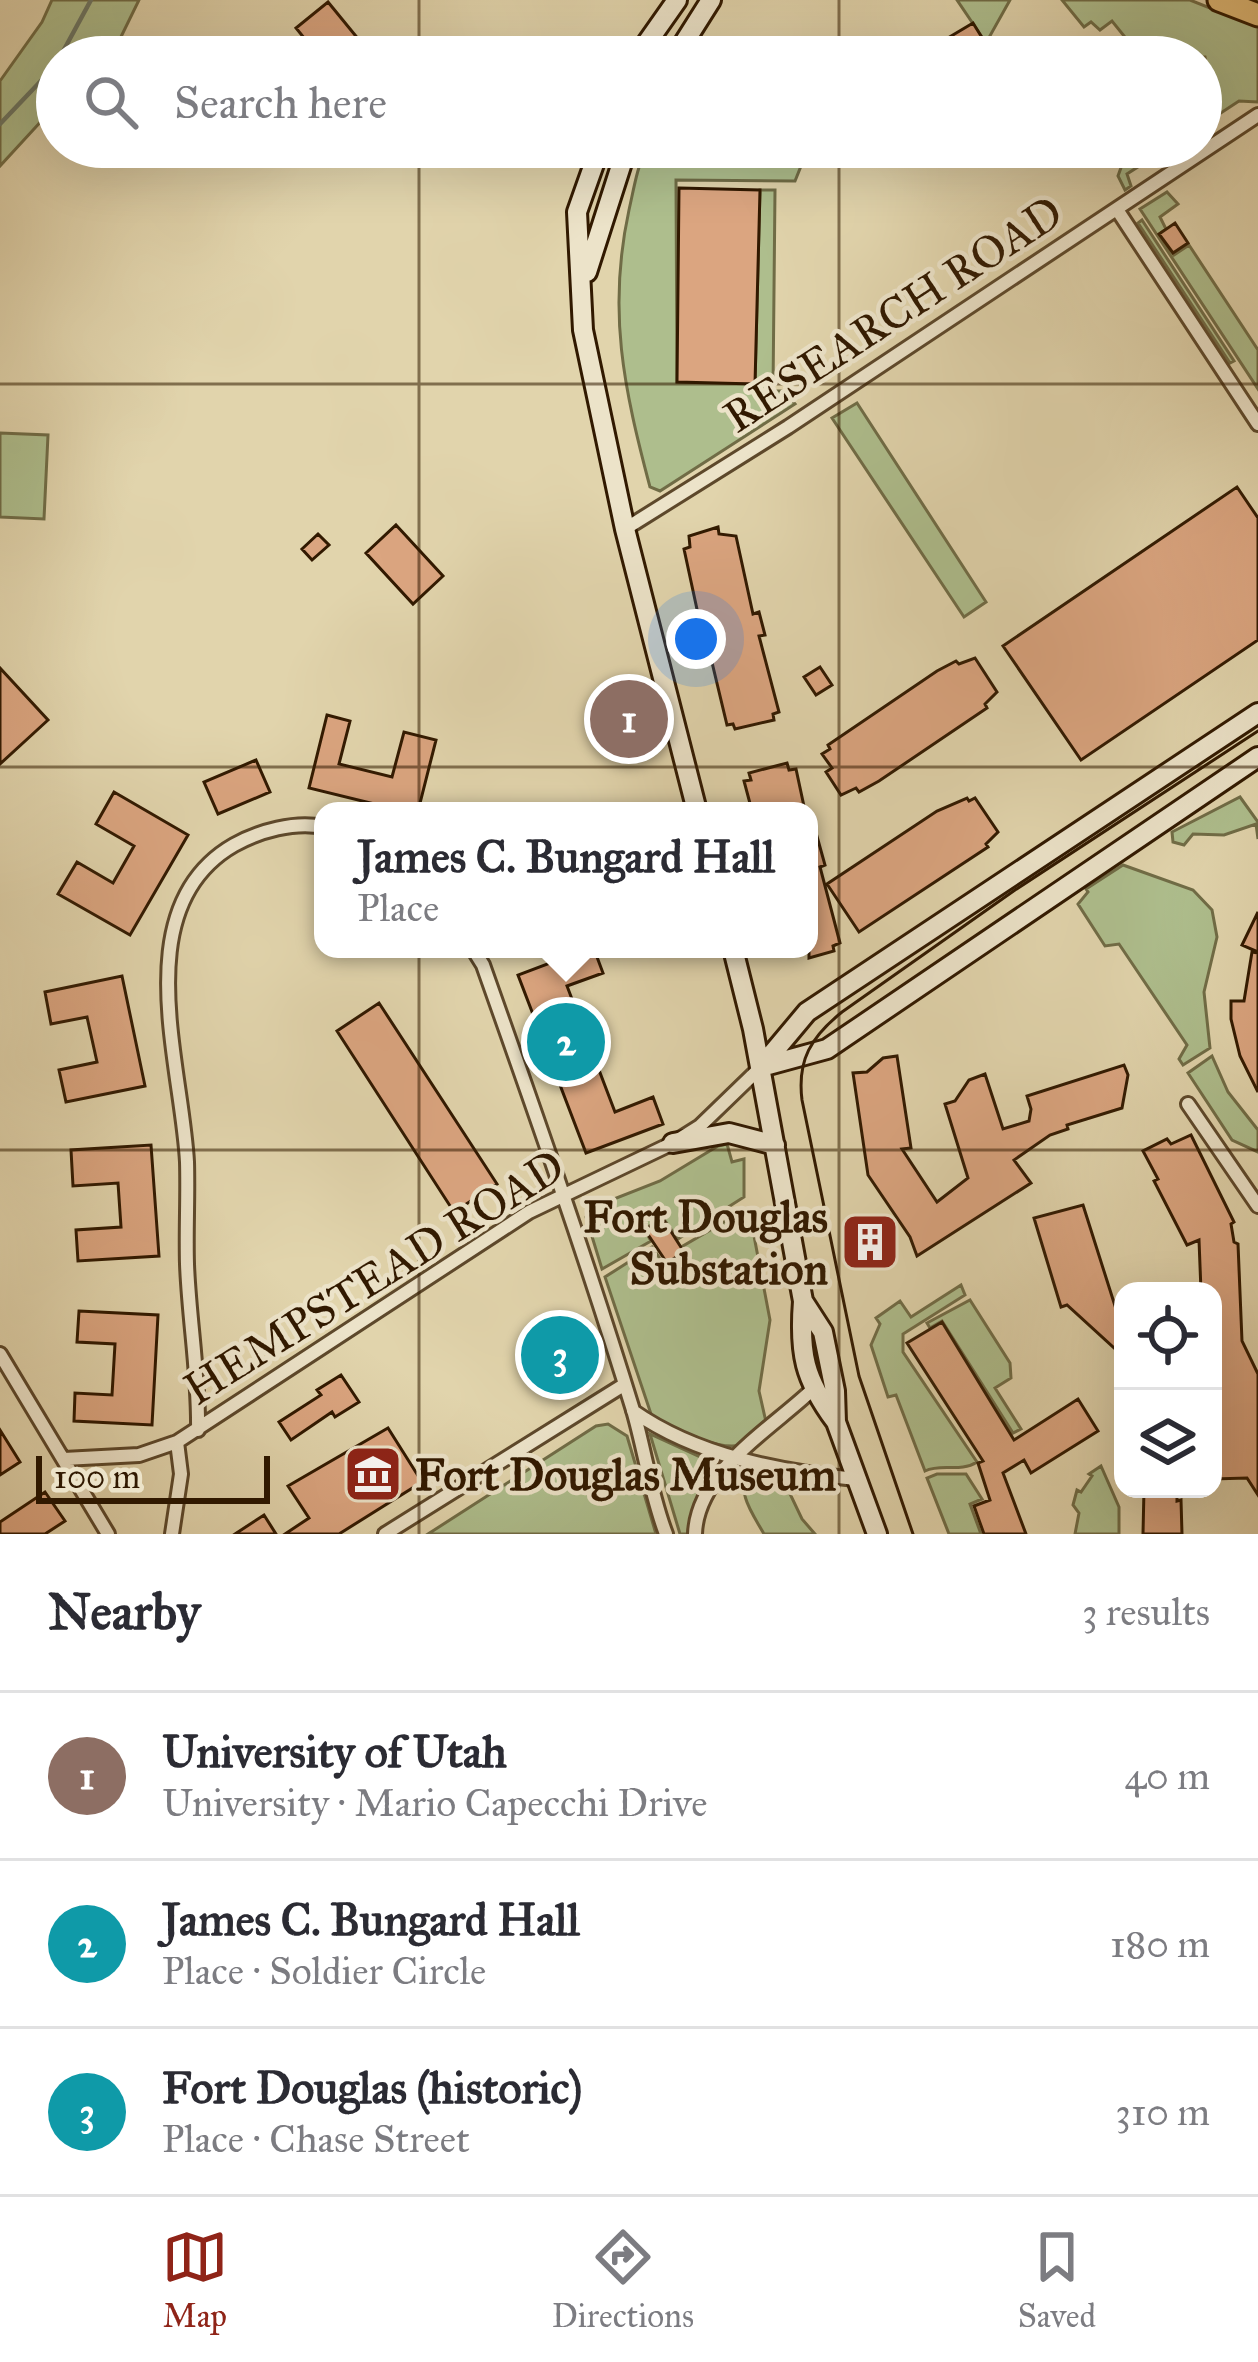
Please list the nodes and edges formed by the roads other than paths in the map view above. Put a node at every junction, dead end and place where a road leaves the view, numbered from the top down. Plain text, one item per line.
1 (677, 0) edge
2 (711, 0) edge
3 (1219, 0) edge
4 (1258, 15) edge
5 (652, 36) edge
6 (688, 36) edge
7 (1258, 115) edge
8 (1222, 140) edge
9 (593, 168) edge
10 (620, 168) edge
11 (1181, 168) edge
12 (1118, 211) junction
13 (584, 282) junction
14 (1258, 424) edge
15 (625, 529) junction
16 (1258, 713) edge
17 (1258, 758) edge
18 (695, 802) edge
19 (314, 825) edge
20 (479, 958) edge
21 (735, 958) edge
22 (760, 1067) junction
23 (1188, 1104) dead end
24 (674, 1143) junction
25 (775, 1145) junction
26 (565, 1194) junction
27 (1258, 1206) edge
28 (803, 1301) junction
29 (0, 1354) edge
30 (622, 1386) junction
31 (812, 1390) junction
32 (633, 1411) junction
33 (836, 1421) junction
34 (197, 1430) junction
35 (177, 1442) junction
36 (64, 1459) junction
37 (736, 1459) junction
38 (855, 1479) junction
39 (108, 1534) edge
40 (172, 1534) edge
41 (386, 1534) edge
42 (666, 1534) edge
43 (695, 1534) edge
44 (877, 1534) edge

1 - 5 main road
2 - 6 main road
3 - 4 main road
7 - 8 street, RESEARCH ROAD
9 - 13 main road
10 - 13 main road
11 - 12 street, RESEARCH ROAD
12 - 14 street
12 - 15 street, RESEARCH ROAD
13 - 15 main road
15 - 18 main road
16 - 22 main road
17 - 22 main road
19 - 34 street
20 - 26 street
21 - 22 main road
22 - 24 street, HEMPSTEAD ROAD
22 - 25 main road
23 - 27 street
24 - 25 main road
24 - 26 street, HEMPSTEAD ROAD
25 - 28 main road
26 - 30 street
26 - 34 street, HEMPSTEAD ROAD
28 - 31 main road
28 - 33 main road
29 - 36 street
30 - 32 street
30 - 41 street
31 - 33 main road
31 - 37 street
32 - 37 street
32 - 42 street
33 - 38 main road
34 - 35 street, HEMPSTEAD ROAD
35 - 36 street, HEMPSTEAD ROAD
35 - 40 street
36 - 39 street
37 - 38 street
37 - 43 street
38 - 44 main road

